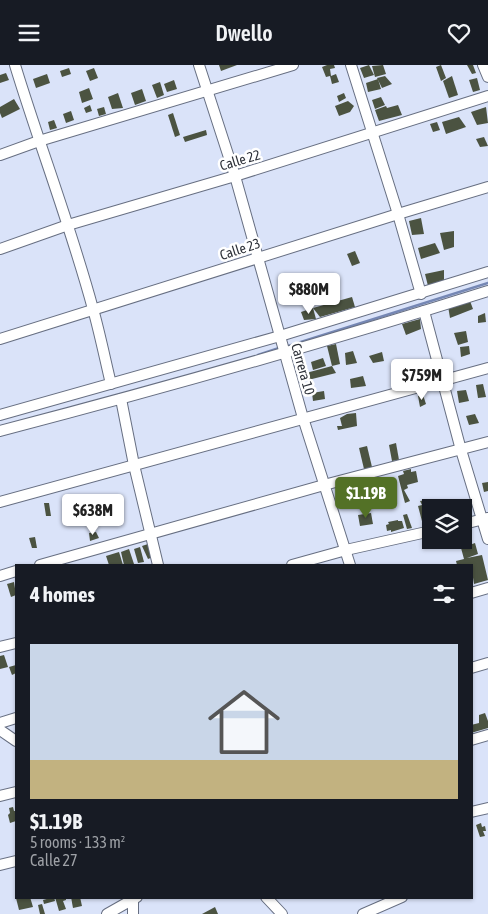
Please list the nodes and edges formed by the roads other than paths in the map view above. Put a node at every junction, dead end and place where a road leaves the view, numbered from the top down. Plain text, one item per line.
1 (15, 65) edge
2 (199, 65) edge
3 (292, 65) edge
4 (351, 65) edge
5 (483, 65) edge
6 (488, 77) edge
7 (207, 91) junction
8 (488, 96) edge
9 (373, 133) junction
10 (39, 141) junction
11 (0, 155) edge
12 (235, 176) junction
13 (488, 187) edge
14 (398, 214) junction
15 (68, 225) junction
16 (0, 249) edge
17 (258, 258) junction
18 (488, 272) edge
19 (488, 291) edge
20 (421, 294) junction
21 (94, 310) junction
22 (424, 311) junction
23 (280, 337) junction
24 (0, 339) edge
25 (284, 351) junction
26 (488, 368) edge
27 (443, 380) junction
28 (111, 384) junction
29 (121, 399) junction
30 (0, 415) edge
31 (303, 418) junction
32 (0, 431) edge
33 (488, 442) edge
34 (461, 450) junction
35 (134, 465) junction
36 (324, 485) junction
37 (0, 502) edge
38 (485, 519) edge
39 (472, 522) edge
40 (422, 533) edge
41 (151, 534) junction
42 (488, 539) edge
43 (346, 550) junction
44 (44, 564) edge
45 (158, 564) edge
46 (296, 564) edge
47 (350, 564) edge
48 (15, 571) edge
49 (0, 576) edge
50 (488, 588) edge
51 (473, 592) edge
52 (15, 643) edge
53 (0, 647) edge
54 (488, 663) edge
55 (473, 667) edge
56 (15, 718) edge
57 (0, 723) edge
58 (0, 730) edge
59 (488, 735) edge
60 (473, 739) edge
61 (15, 740) edge
62 (15, 792) edge
63 (0, 796) edge
64 (488, 808) edge
65 (473, 812) edge
66 (15, 861) edge
67 (0, 865) edge
68 (135, 899) edge
69 (268, 899) edge
70 (397, 899) edge
71 (107, 914) edge
72 (133, 914) edge
73 (282, 914) edge
74 (363, 914) edge

1 - 10 street
2 - 7 street, Carrera 10
3 - 7 street
4 - 9 street
5 - 6 street
7 - 10 street
7 - 12 street, Carrera 10
8 - 9 street, Calle 22
9 - 12 street, Calle 22
9 - 14 street
10 - 11 street
10 - 15 street
12 - 15 street, Calle 22
12 - 17 street, Carrera 10
13 - 14 street, Calle 23
14 - 17 street, Calle 23
14 - 20 street
15 - 16 street, Calle 22
15 - 21 street
17 - 21 street, Calle 23
17 - 23 street, Carrera 10
18 - 20 street
19 - 22 street
20 - 23 street
21 - 24 street, Calle 23
21 - 28 street
22 - 25 street
22 - 27 street
23 - 25 street, Carrera 10
23 - 28 street
25 - 29 street
25 - 31 street, Carrera 10
26 - 27 street
27 - 31 street
27 - 34 street
28 - 30 street
29 - 32 street
29 - 35 street
31 - 35 street
31 - 36 street, Carrera 10
33 - 34 street
34 - 36 street
34 - 38 street
35 - 37 street
35 - 41 street
36 - 41 street
36 - 43 street, Carrera 10
38 - 39 street
38 - 42 street
40 - 43 street
41 - 44 street
41 - 45 street
43 - 46 street
43 - 47 street, Carrera 10
48 - 49 street
50 - 51 street
52 - 53 street
54 - 55 street
56 - 57 street
58 - 61 street
59 - 60 street
62 - 63 street
64 - 65 street
66 - 67 street
68 - 71 street
68 - 72 street
69 - 73 street
70 - 74 street

